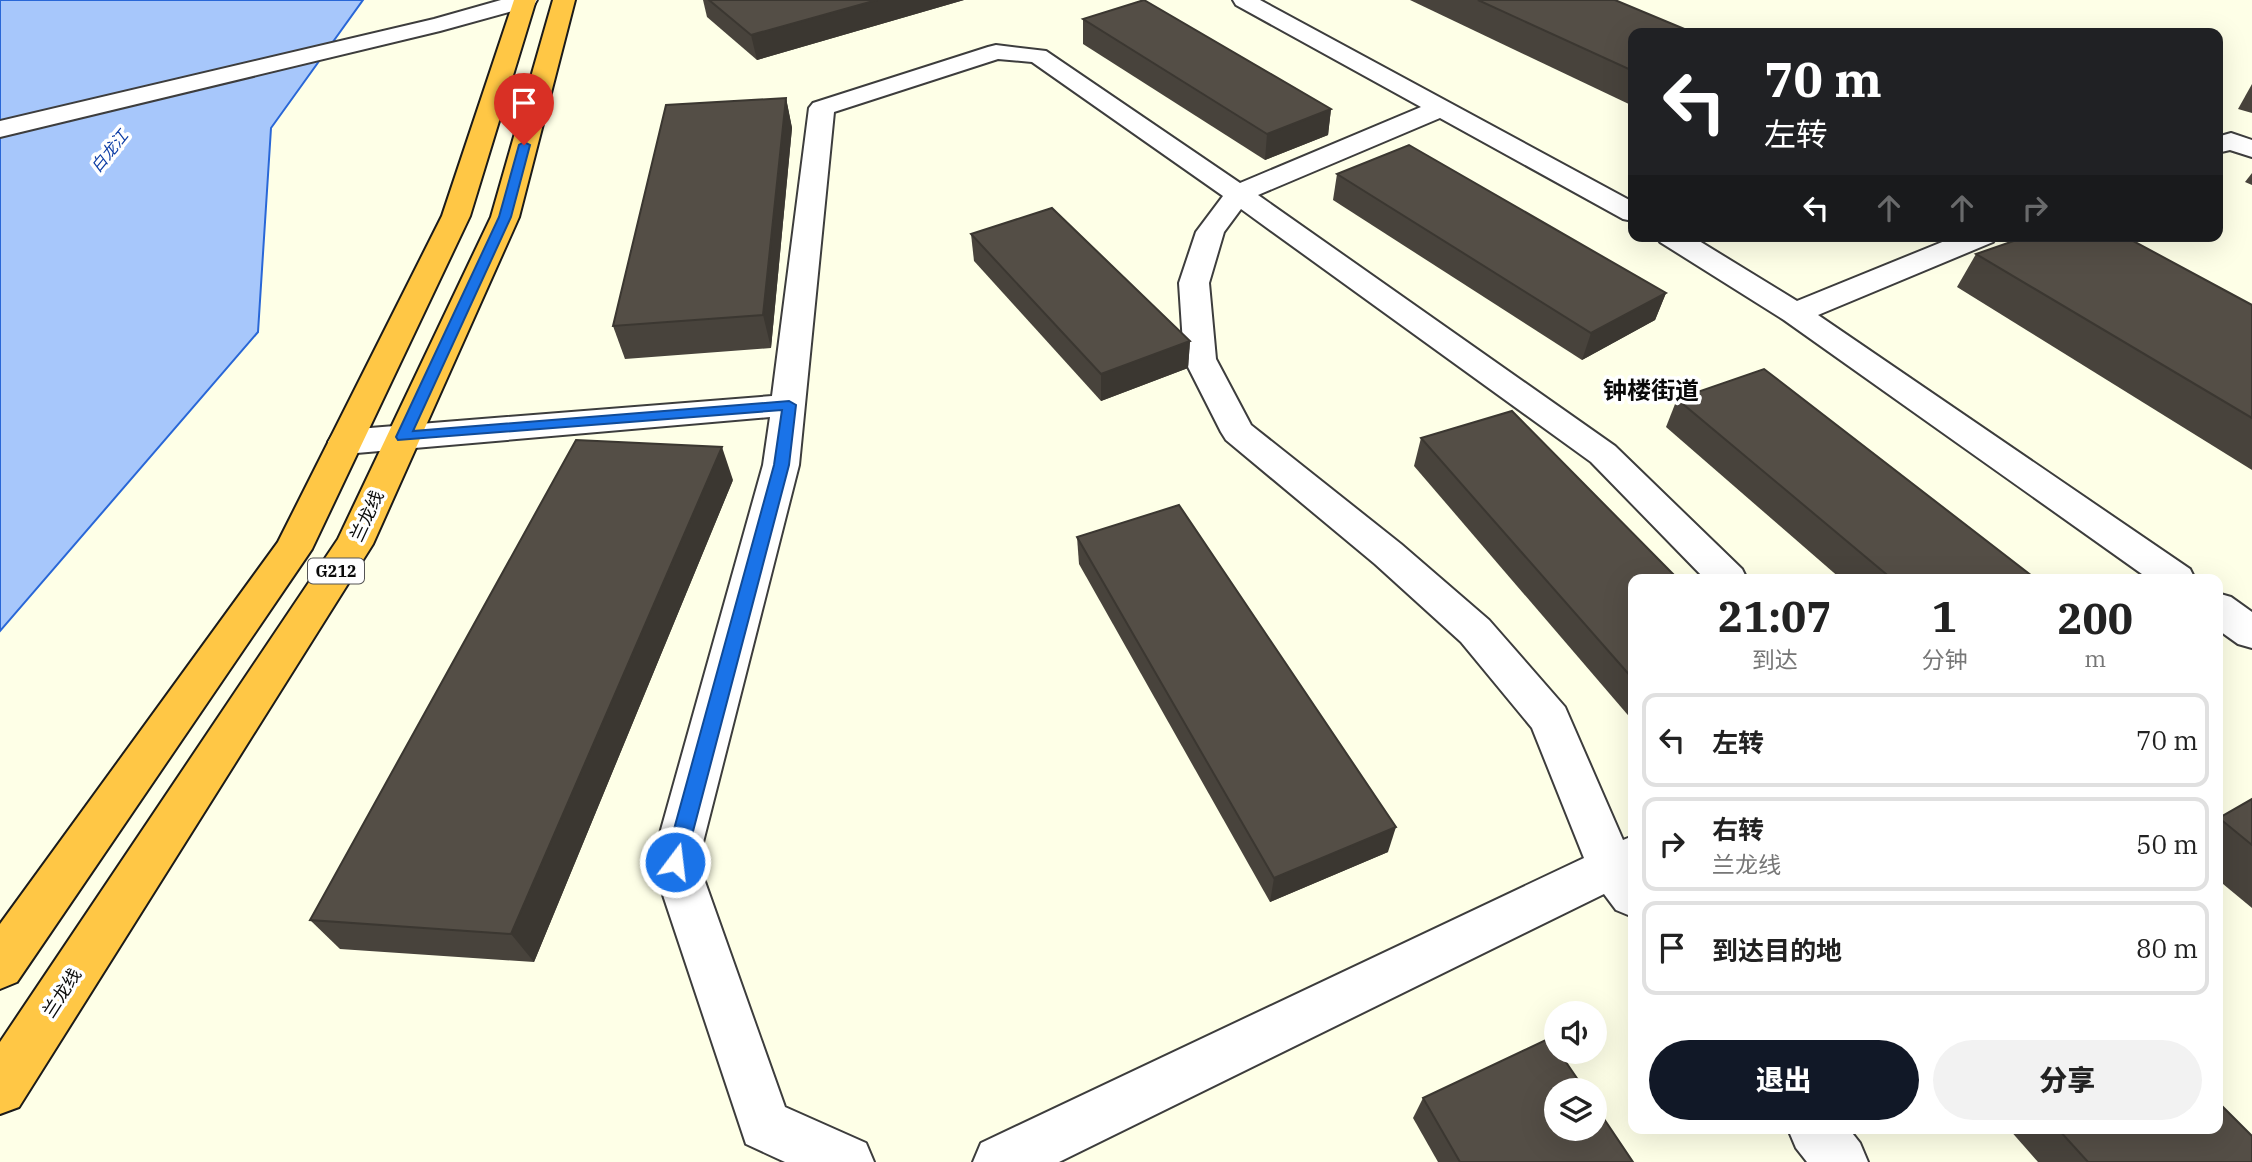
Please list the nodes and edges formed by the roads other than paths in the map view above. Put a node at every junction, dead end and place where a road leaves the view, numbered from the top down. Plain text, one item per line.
1 (526, 0) edge
2 (564, 0) edge
3 (1244, 0) edge
4 (1441, 108) junction
5 (0, 129) edge
6 (2223, 143) edge
7 (2252, 149) edge
8 (1238, 194) junction
9 (1628, 210) edge
10 (1680, 242) edge
11 (1968, 242) edge
12 (1795, 313) junction
13 (789, 405) junction
14 (403, 437) junction
15 (345, 442) junction
16 (1723, 574) edge
17 (2169, 574) edge
18 (2223, 612) edge
19 (2252, 633) edge
20 (1625, 873) edge
21 (0, 965) edge
22 (0, 1088) edge
23 (1819, 1134) edge
24 (847, 1162) edge
25 (1000, 1162) edge
26 (1840, 1162) edge

1 - 5 street
1 - 15 highway, G212
2 - 14 highway, 兰龙线 / G212
3 - 4 street
4 - 8 street
4 - 9 street
6 - 7 street
8 - 13 street
8 - 16 street
8 - 20 street
10 - 12 street
11 - 12 street
12 - 17 street
13 - 14 street
13 - 24 street
14 - 15 street
14 - 22 highway, 兰龙线 / G212
15 - 21 highway, G212
18 - 19 street
20 - 25 street
23 - 26 street

